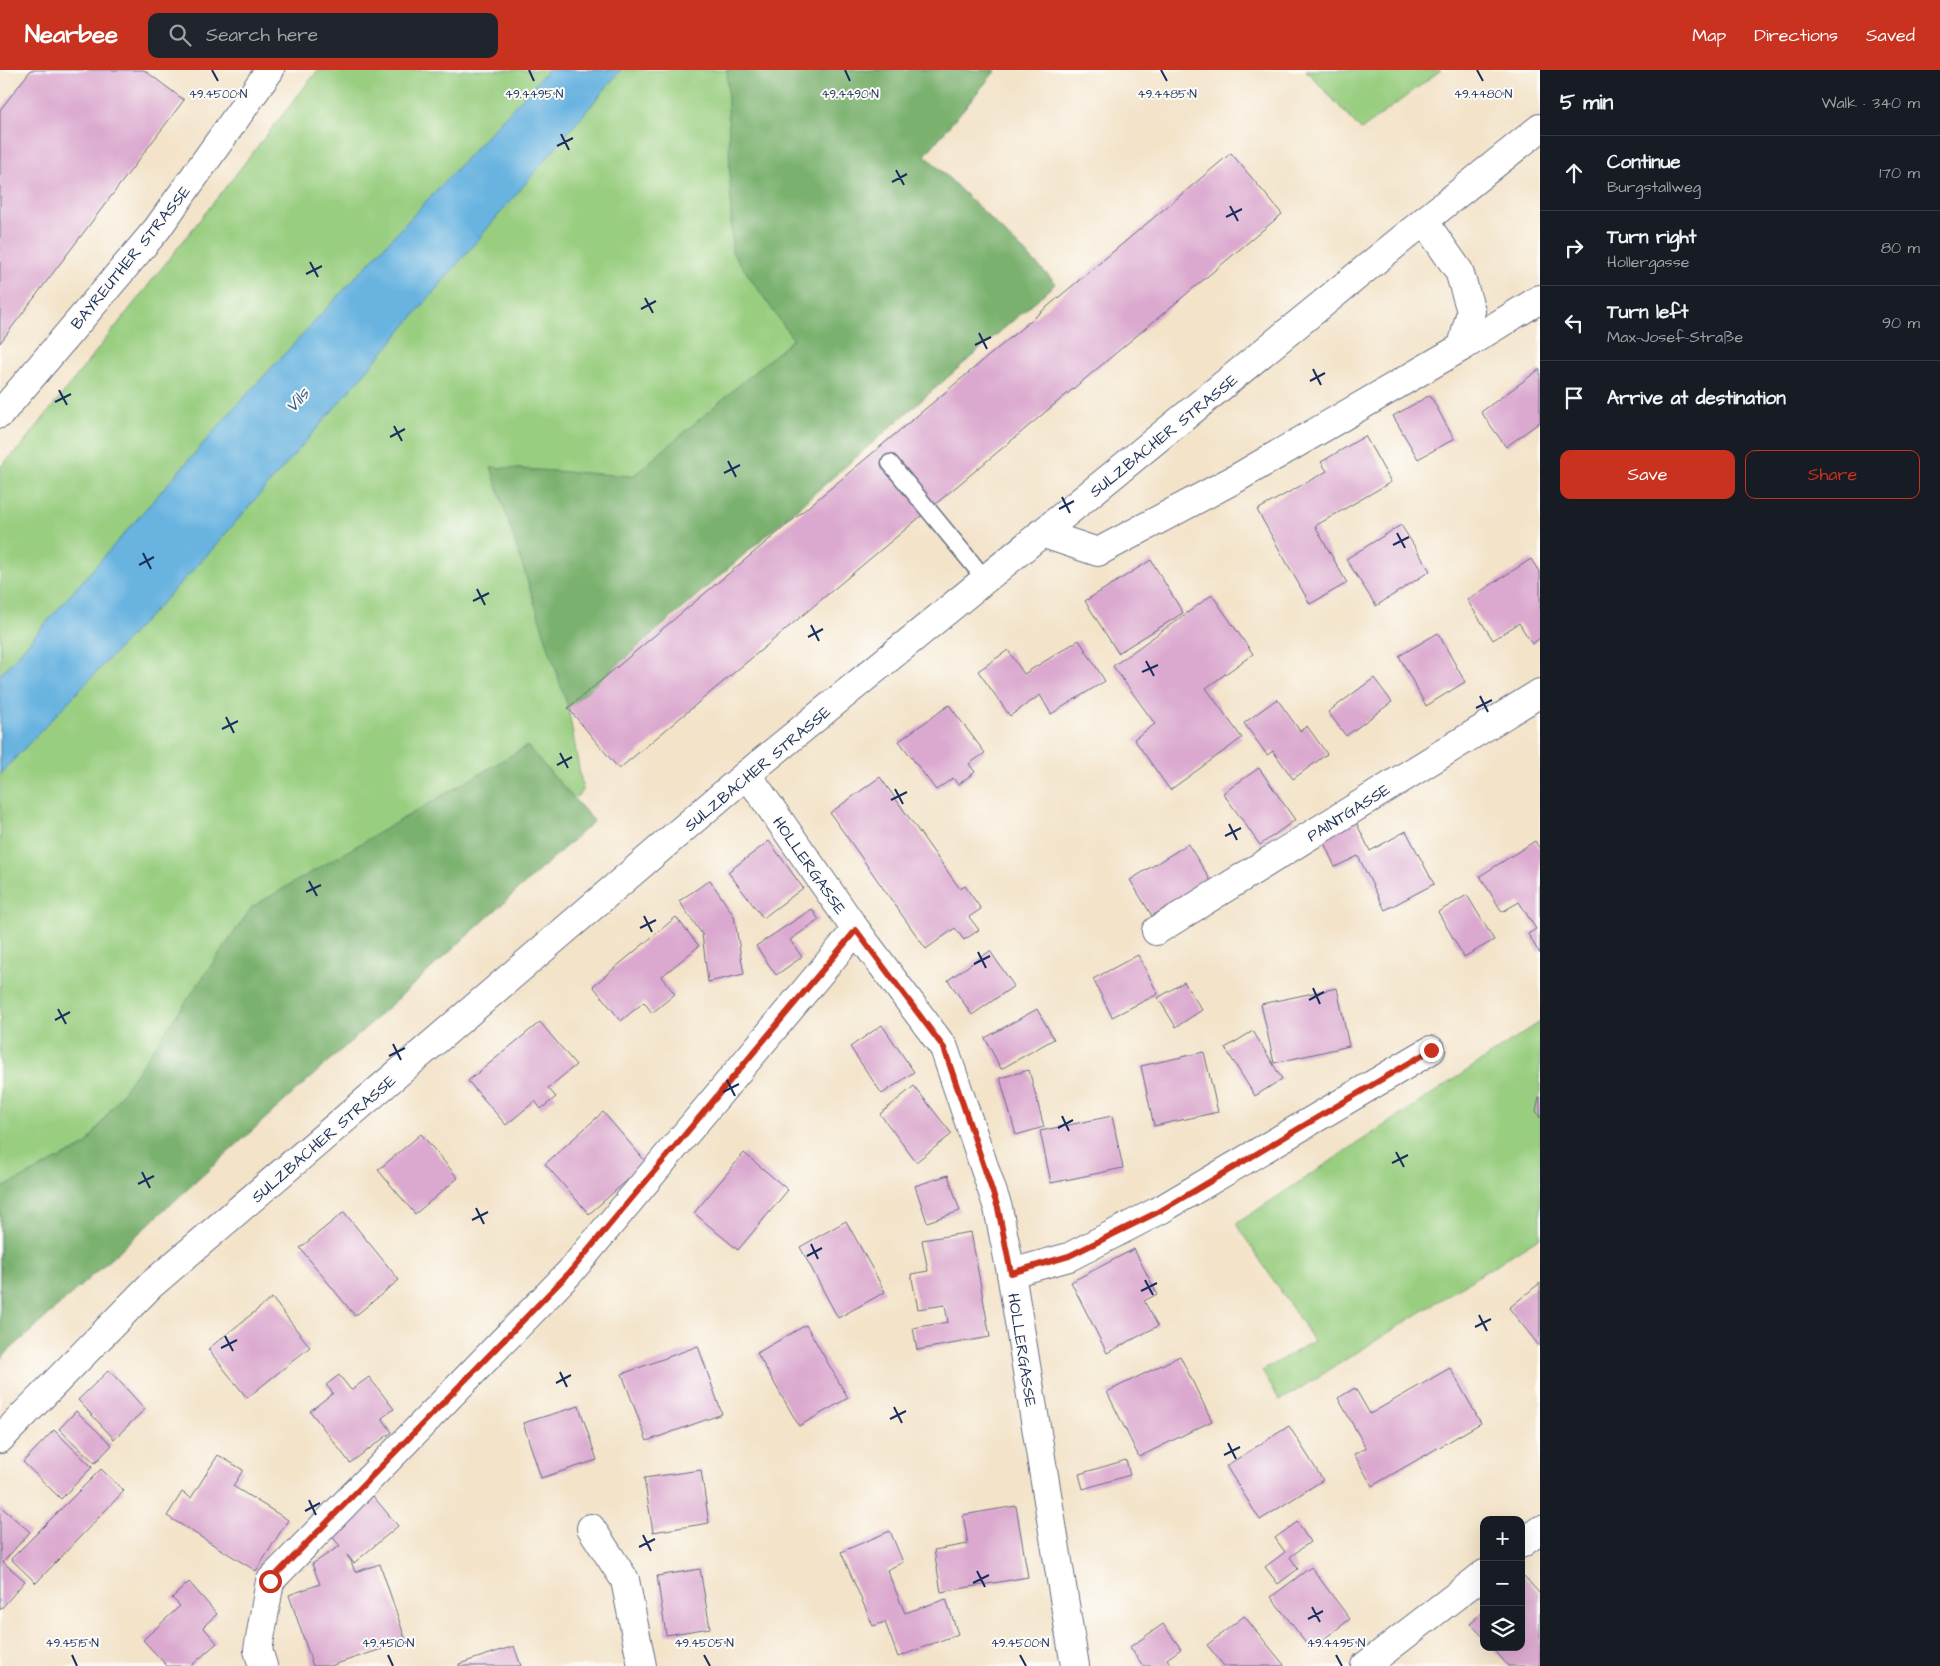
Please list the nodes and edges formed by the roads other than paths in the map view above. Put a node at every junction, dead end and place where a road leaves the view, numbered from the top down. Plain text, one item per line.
1 (270, 70) edge
2 (1540, 128) edge
3 (1424, 221) junction
4 (1540, 299) edge
5 (1462, 347) junction
6 (0, 414) edge
7 (890, 463) dead end
8 (1041, 533) junction
9 (985, 579) junction
10 (1540, 693) edge
11 (747, 774) junction
12 (856, 930) junction
13 (1156, 931) dead end
14 (1431, 1050) dead end
15 (1011, 1273) junction
16 (0, 1439) edge
17 (591, 1528) dead end
18 (1480, 1577) edge
19 (263, 1666) edge
20 (642, 1666) edge
21 (1075, 1666) edge
22 (1365, 1666) edge

1 - 6 street, BAYREUTHER STRASSE
2 - 3 street, SULZBACHER STRASSE
3 - 5 street
3 - 8 street, SULZBACHER STRASSE
4 - 5 street
5 - 8 street
7 - 9 lane
8 - 9 street, SULZBACHER STRASSE
9 - 11 street, SULZBACHER STRASSE
10 - 13 street, PAINTGASSE
11 - 12 street, HOLLERGASSE
11 - 16 street, SULZBACHER STRASSE
12 - 15 street, HOLLERGASSE
12 - 19 street
14 - 15 street
15 - 21 street, HOLLERGASSE
17 - 20 street
18 - 22 street

